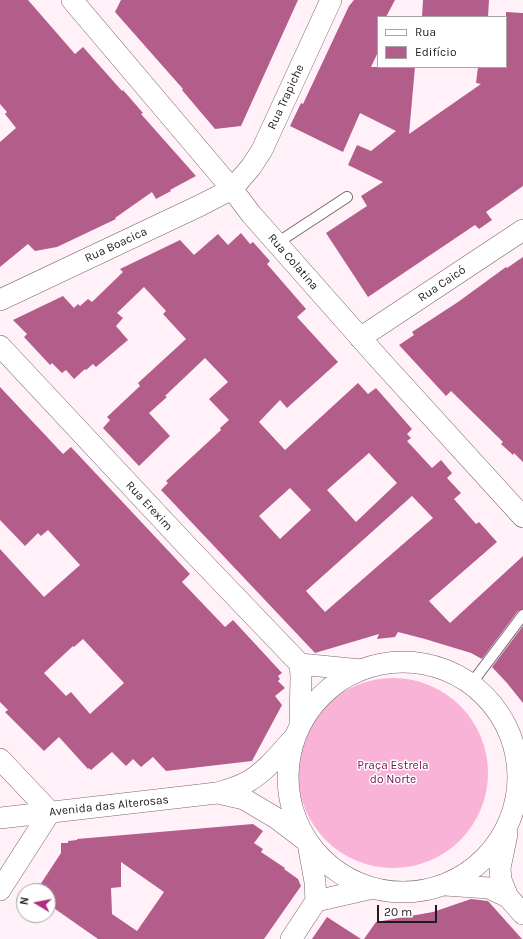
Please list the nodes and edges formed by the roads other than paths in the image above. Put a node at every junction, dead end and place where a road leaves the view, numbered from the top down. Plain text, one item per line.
1 (72, 0) edge
2 (331, 0) edge
3 (232, 189) junction
4 (347, 196) dead end
5 (523, 230) edge
6 (277, 243) junction
7 (0, 300) edge
8 (360, 338) junction
9 (0, 346) edge
10 (523, 517) edge
11 (523, 615) edge
12 (300, 664) junction
13 (361, 670) junction
14 (471, 684) junction
15 (298, 731) junction
16 (0, 759) edge
17 (217, 793) junction
18 (50, 812) junction
19 (0, 818) edge
20 (510, 819) junction
21 (308, 842) junction
22 (445, 885) junction
23 (373, 888) junction
24 (0, 890) edge
25 (508, 897) junction
26 (316, 901) junction
27 (523, 914) edge
28 (291, 939) edge

1 - 3 street, Rua Colatina
2 - 3 street, Rua Trapiche
3 - 6 street, Rua Colatina
3 - 7 street, Rua Boacica
4 - 6 lane
5 - 8 street, Rua Caicó
6 - 8 street, Rua Colatina
8 - 10 street, Rua Colatina
9 - 12 street, Rua Erexim
11 - 14 lane
12 - 13 street
12 - 15 street
13 - 14 street
13 - 15 street
14 - 20 street
15 - 17 street, Avenida das Alterosas
15 - 21 street
16 - 18 street
17 - 18 street, Avenida das Alterosas
17 - 21 street, Avenida das Alterosas
18 - 19 street, Avenida das Alterosas
18 - 24 street
20 - 22 street
20 - 25 street
21 - 23 street
21 - 26 street
22 - 23 street
22 - 25 street
23 - 26 street
25 - 27 street
26 - 28 street

